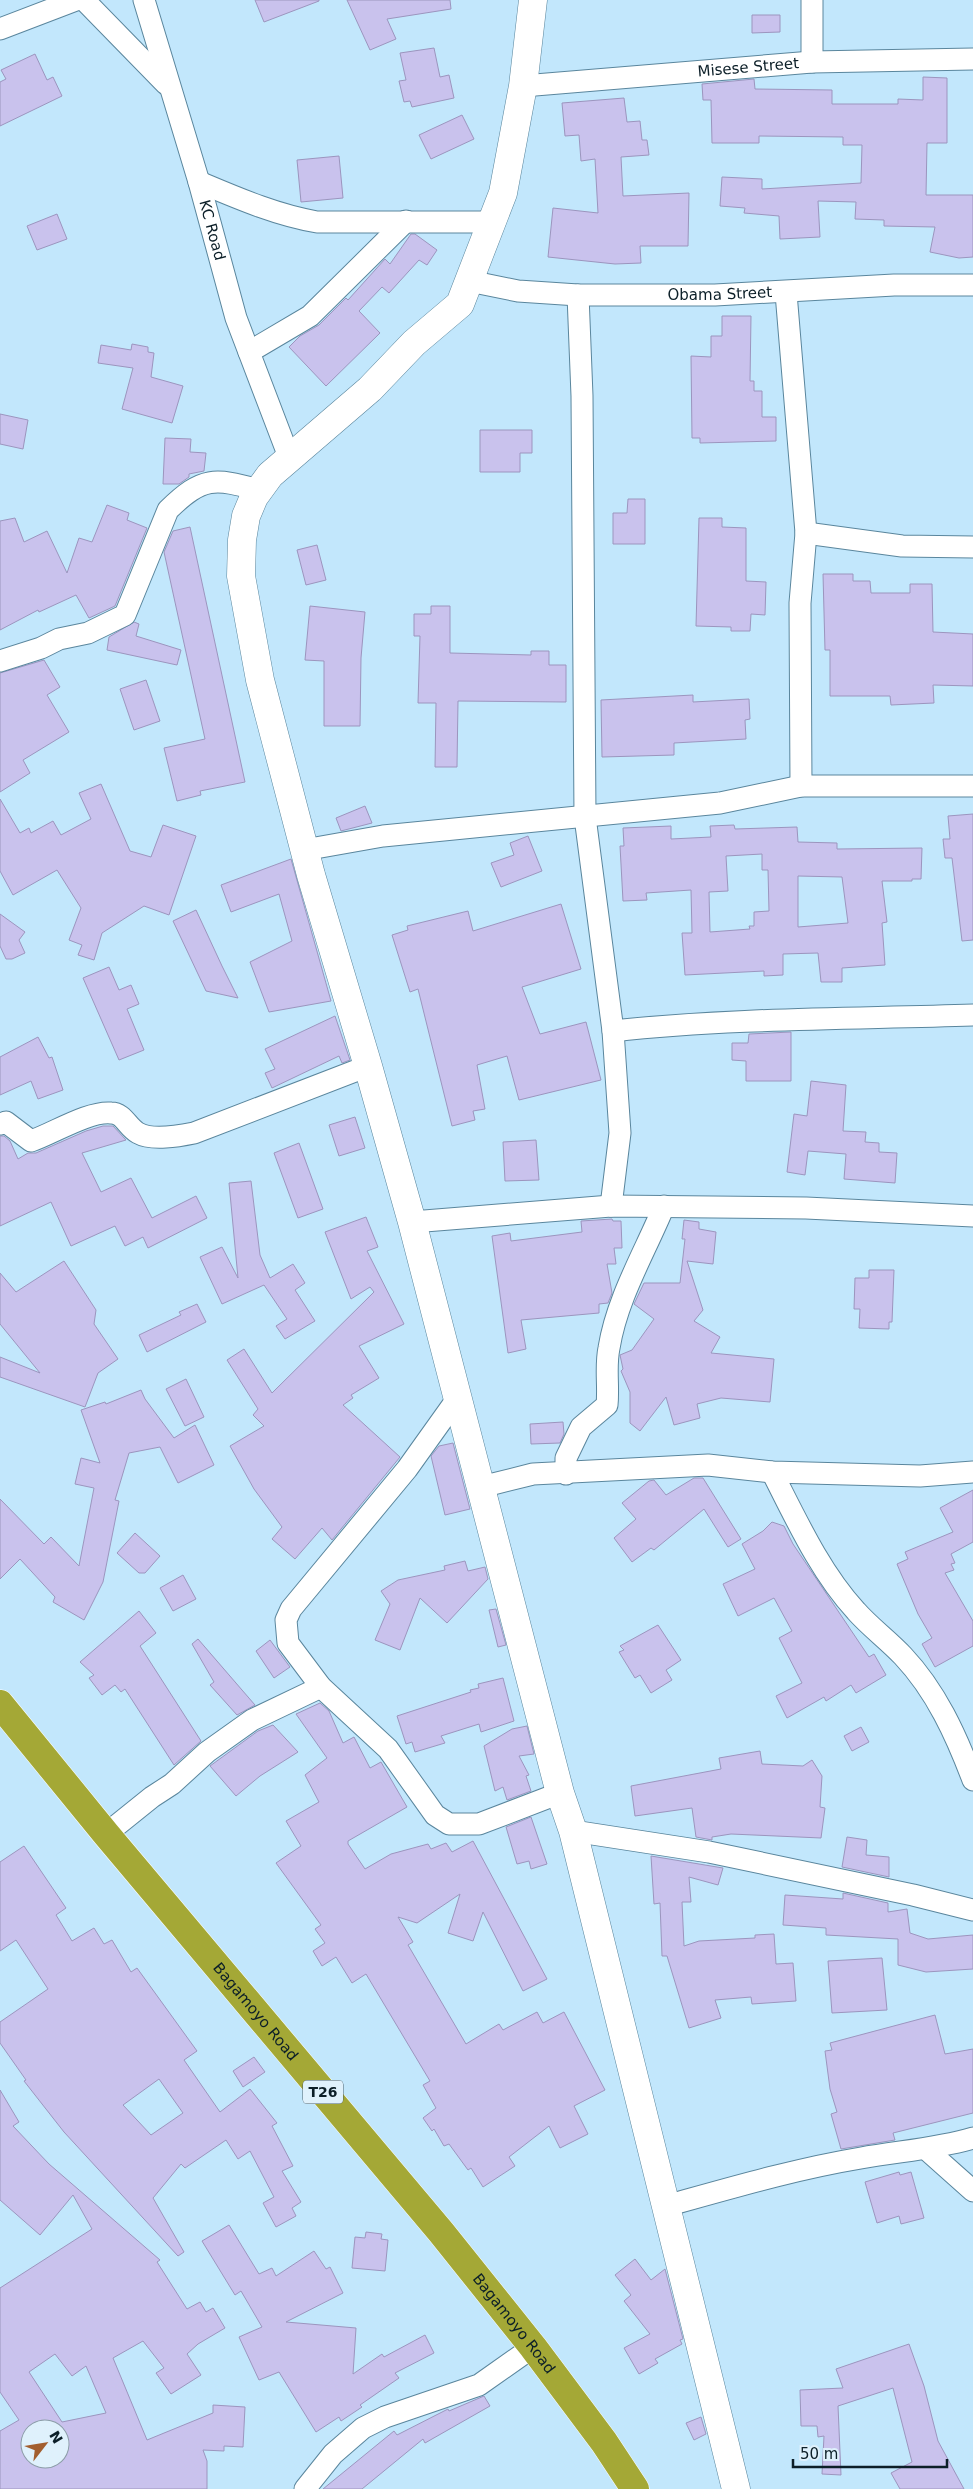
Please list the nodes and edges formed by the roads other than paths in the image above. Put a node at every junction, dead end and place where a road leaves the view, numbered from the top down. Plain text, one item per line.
1 (76, 0) edge
2 (84, 0) edge
3 (144, 0) edge
4 (812, 0) edge
5 (532, 1) edge
6 (0, 29) edge
7 (973, 59) edge
8 (812, 62) junction
9 (168, 86) junction
10 (523, 86) junction
11 (199, 182) junction
12 (406, 221) junction
13 (492, 222) junction
14 (470, 281) junction
15 (973, 285) edge
16 (786, 293) junction
17 (578, 295) junction
18 (249, 352) junction
19 (289, 458) junction
20 (259, 490) junction
21 (806, 533) junction
22 (973, 547) edge
23 (0, 661) edge
24 (801, 786) junction
25 (973, 786) edge
26 (585, 817) junction
27 (304, 850) junction
28 (973, 1015) edge
29 (613, 1031) junction
30 (368, 1066) junction
31 (0, 1124) edge
32 (611, 1206) junction
33 (664, 1206) junction
34 (973, 1216) edge
35 (412, 1222) junction
36 (457, 1399) junction
37 (772, 1472) junction
38 (973, 1472) edge
39 (566, 1474) junction
40 (480, 1487) junction
41 (321, 1687) junction
42 (0, 1704) edge
43 (973, 1780) edge
44 (560, 1793) junction
45 (573, 1831) junction
46 (106, 1834) junction
47 (973, 1910) edge
48 (973, 2138) edge
49 (928, 2150) junction
50 (973, 2191) edge
51 (666, 2206) junction
52 (533, 2348) junction
53 (304, 2489) edge
54 (635, 2489) edge
55 (736, 2489) edge

1 - 6 street
2 - 9 street
3 - 9 street, KC Road
4 - 8 street
5 - 10 street
7 - 8 street, Misese Street
8 - 10 street, Misese Street
9 - 11 street, KC Road
10 - 13 street
11 - 12 street
11 - 18 street, KC Road
12 - 13 street
12 - 18 street
13 - 14 street
14 - 17 street, Obama Street
14 - 19 street
15 - 16 street, Obama Street
16 - 17 street, Obama Street
16 - 21 street
17 - 26 street
18 - 19 street, KC Road
19 - 20 street
20 - 23 street
20 - 27 street
21 - 22 street
21 - 24 street
24 - 25 street
24 - 26 street
26 - 27 street
26 - 29 street
27 - 30 street
28 - 29 street
29 - 32 street
30 - 31 street
30 - 35 street
32 - 33 street
32 - 35 street
33 - 34 street
33 - 39 street
35 - 36 street
36 - 40 street
36 - 41 street
37 - 38 street
37 - 39 street
37 - 43 street
39 - 40 street
40 - 44 street
41 - 44 street
41 - 46 street
42 - 46 highway, Bagamoyo Road / T26
44 - 45 street
45 - 47 street
45 - 51 street
46 - 52 highway, Bagamoyo Road / T26
48 - 49 street
49 - 50 street
49 - 51 street
51 - 55 street
52 - 53 street
52 - 54 highway, Bagamoyo Road / T26

